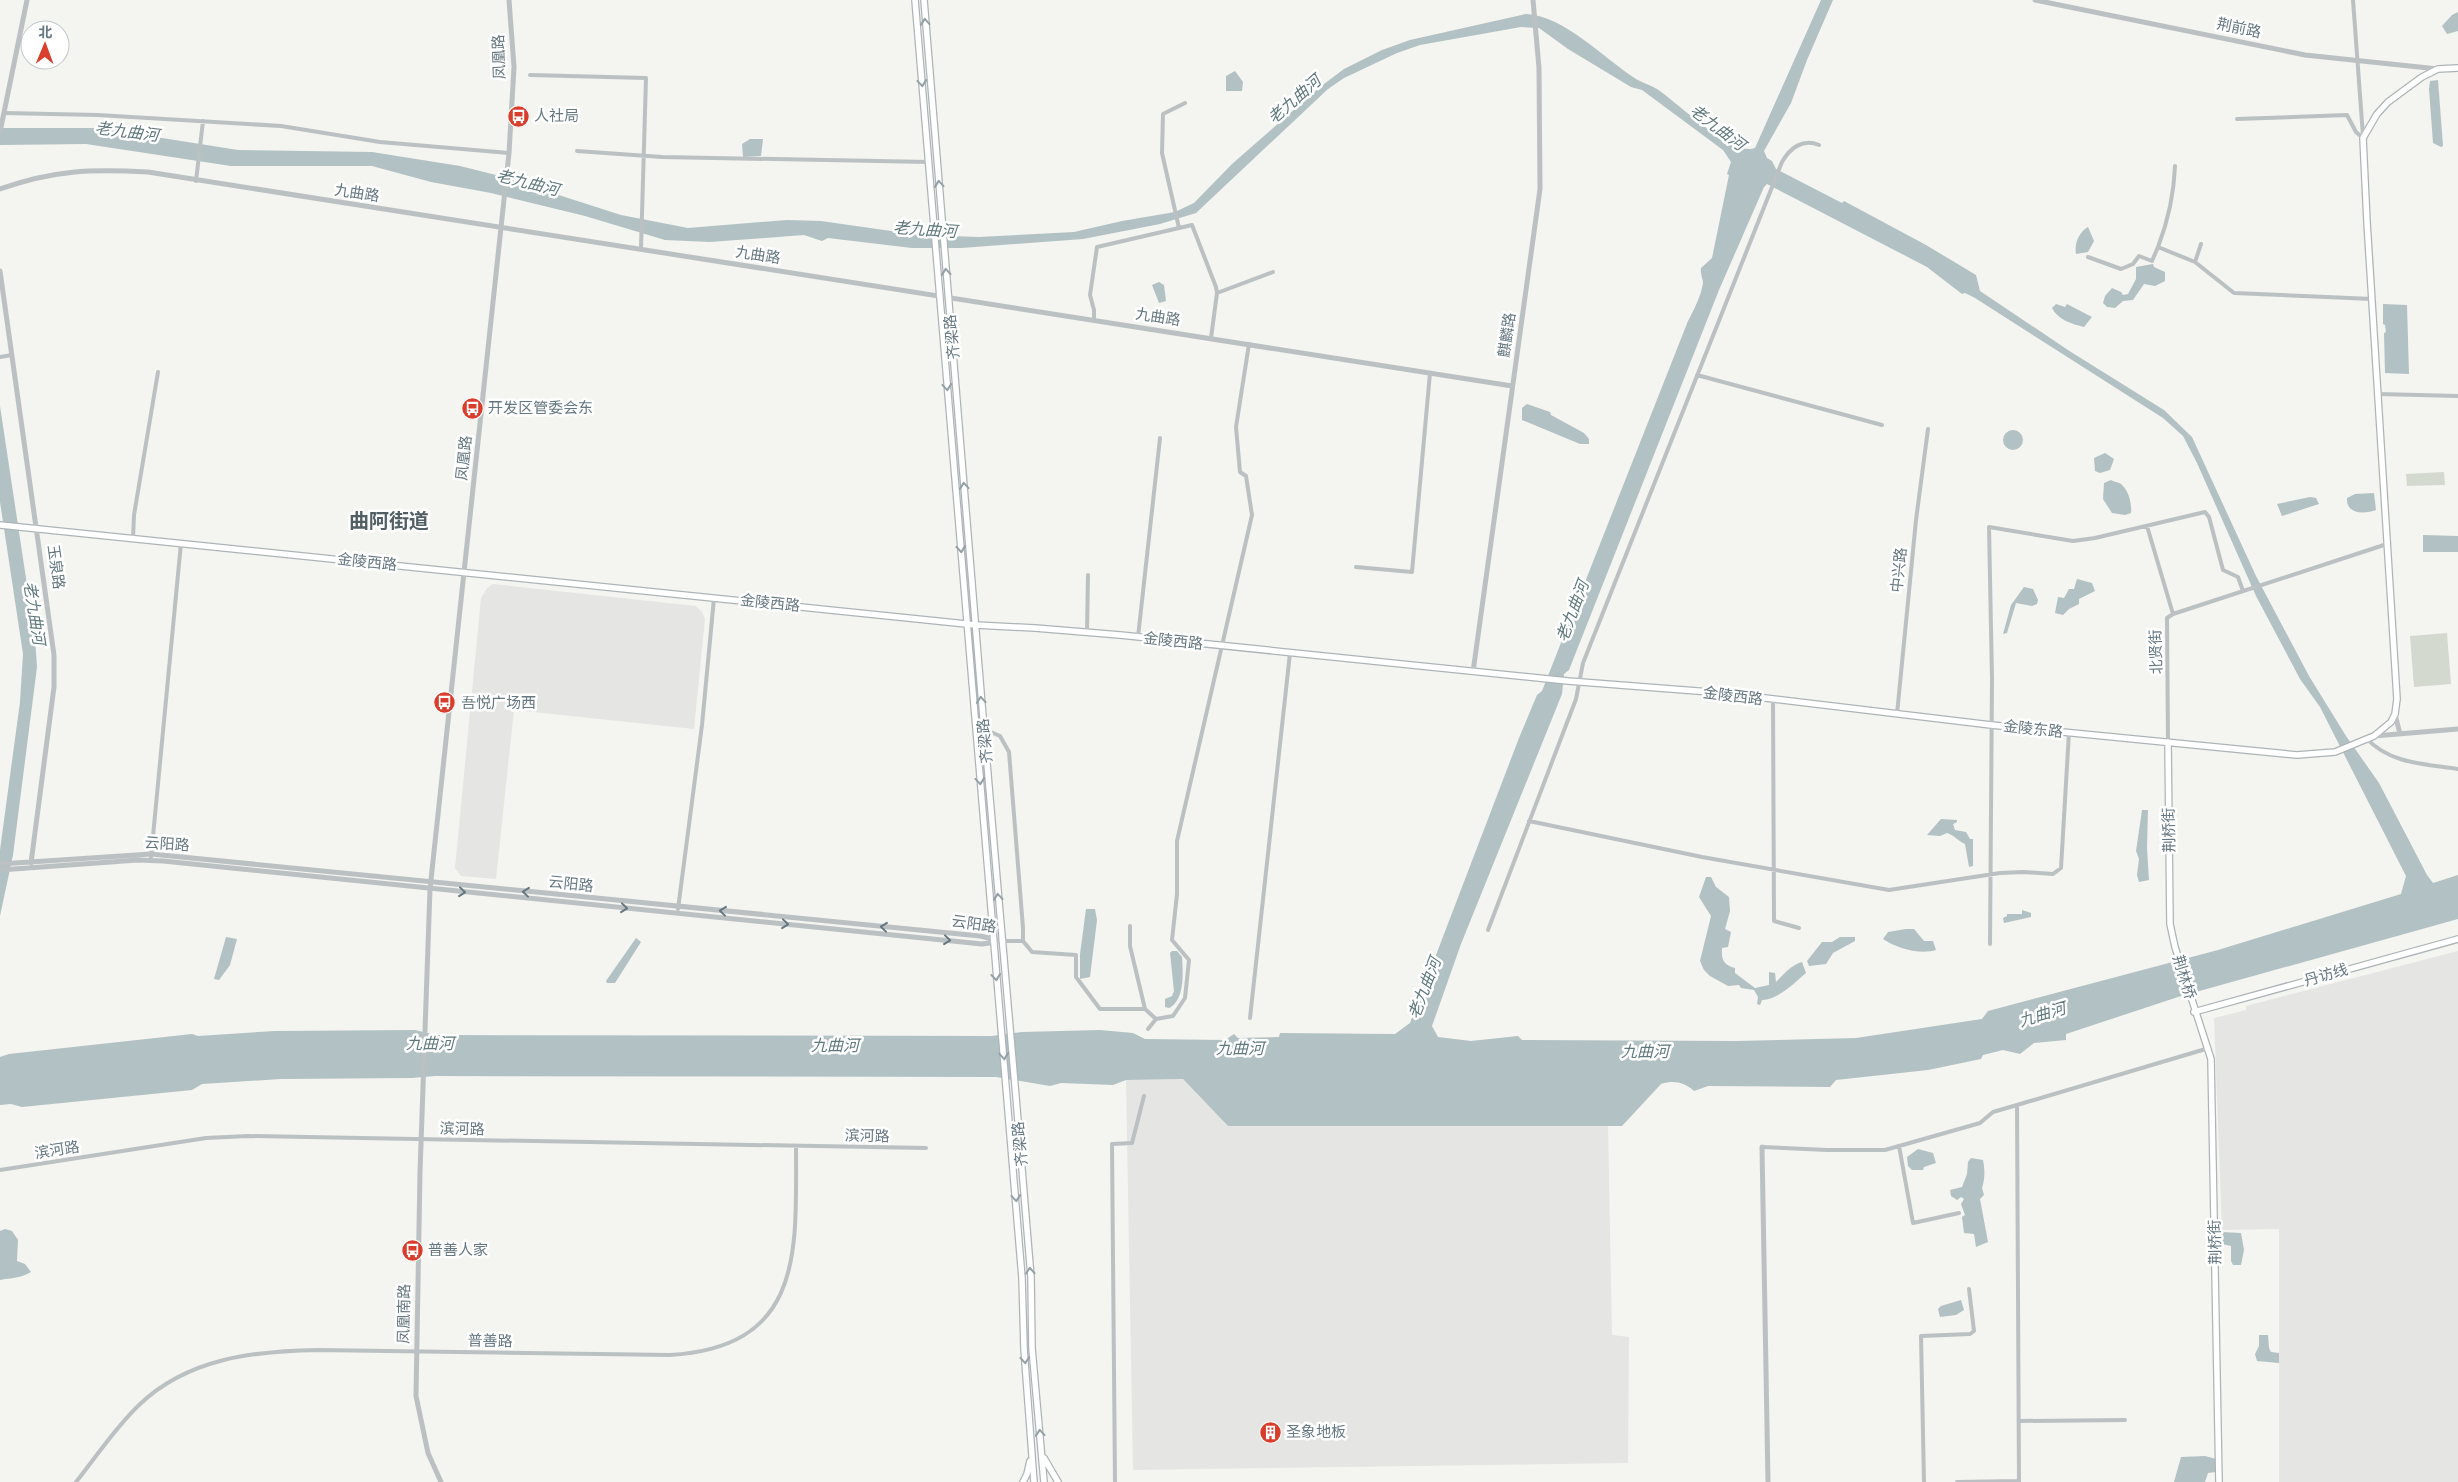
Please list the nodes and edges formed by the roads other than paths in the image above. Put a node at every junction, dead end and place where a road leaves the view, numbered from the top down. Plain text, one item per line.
1 (27, 0) edge
2 (509, 0) edge
3 (915, 0) edge
4 (924, 0) edge
5 (1533, 0) edge
6 (2035, 0) edge
7 (2353, 0) edge
8 (2358, 62) junction
9 (2458, 68) edge
10 (2438, 69) junction
11 (530, 75) dead end
12 (1185, 103) dead end
13 (924, 109) junction
14 (933, 109) junction
15 (4, 113) junction
16 (2237, 119) dead end
17 (203, 121) junction
18 (0, 132) edge
19 (2363, 138) junction
20 (1819, 145) dead end
21 (577, 151) dead end
22 (509, 153) junction
23 (644, 155) junction
24 (928, 162) junction
25 (2176, 166) dead end
26 (196, 181) junction
27 (0, 189) edge
28 (501, 226) junction
29 (1179, 226) junction
30 (2200, 244) dead end
31 (2158, 247) junction
32 (641, 248) junction
33 (2088, 257) dead end
34 (2195, 262) junction
35 (0, 271) edge
36 (1273, 272) dead end
37 (1217, 293) junction
38 (940, 295) junction
39 (948, 296) junction
40 (2372, 299) junction
41 (1094, 320) junction
42 (1211, 338) junction
43 (1249, 344) junction
44 (12, 355) junction
45 (2, 356) edge
46 (158, 372) dead end
47 (1430, 373) junction
48 (1696, 375) junction
49 (1512, 386) junction
50 (2378, 394) junction
51 (2458, 396) edge
52 (1882, 424) dead end
53 (1928, 429) dead end
54 (1160, 438) dead end
55 (0, 525) edge
56 (2147, 526) junction
57 (38, 528) junction
58 (133, 538) junction
59 (181, 543) junction
60 (2387, 544) junction
61 (1356, 567) dead end
62 (465, 572) junction
63 (1088, 575) dead end
64 (2243, 591) junction
65 (714, 598) junction
66 (2173, 614) junction
67 (966, 624) junction
68 (976, 625) junction
69 (1087, 632) junction
70 (1138, 637) junction
71 (1221, 646) junction
72 (1290, 653) junction
73 (1473, 672) junction
74 (1579, 682) junction
75 (1773, 701) junction
76 (1898, 714) junction
77 (2396, 714) junction
78 (1991, 725) junction
79 (976, 729) junction
80 (984, 729) junction
81 (2458, 729) edge
82 (2069, 732) junction
83 (2400, 734) junction
84 (2374, 736) junction
85 (2366, 738) junction
86 (2168, 742) junction
87 (2458, 769) edge
88 (1529, 821) junction
89 (151, 857) junction
90 (31, 862) junction
91 (0, 864) edge
92 (30, 868) junction
93 (0, 870) edge
94 (1774, 871) junction
95 (1990, 876) junction
96 (431, 886) junction
97 (678, 907) junction
98 (678, 914) junction
99 (1130, 926) dead end
100 (1799, 928) dead end
101 (1488, 930) dead end
102 (2458, 939) edge
103 (992, 941) junction
104 (1002, 941) junction
105 (1023, 941) junction
106 (1990, 944) dead end
107 (2175, 947) joint
108 (1145, 1009) junction
109 (2193, 1009) junction
110 (1250, 1018) dead end
111 (1156, 1020) junction
112 (1148, 1029) dead end
113 (2209, 1048) junction
114 (1144, 1096) dead end
115 (2017, 1105) junction
116 (421, 1139) junction
117 (796, 1146) junction
118 (1899, 1146) junction
119 (1762, 1147) joint
120 (926, 1148) dead end
121 (0, 1170) edge
122 (1959, 1213) dead end
123 (1969, 1289) dead end
124 (416, 1352) junction
125 (2125, 1420) dead end
126 (2018, 1421) junction
127 (1032, 1452) junction
128 (1041, 1453) junction
129 (2019, 1481) edge
130 (76, 1482) edge
131 (441, 1482) edge
132 (1023, 1482) edge
133 (1034, 1482) edge
134 (1044, 1482) edge
135 (1058, 1482) edge
136 (1115, 1482) edge
137 (1768, 1482) edge
138 (1924, 1482) edge
139 (1957, 1482) edge
140 (2219, 1482) edge

1 - 15 street
2 - 22 street, 凤凰路
3 -> 13 main road, 齐梁路
14 -> 4 main road, 齐梁路
5 - 49 street, 麒麟路
6 - 8 street, 荆前路
7 - 8 street
8 - 10 street, 荆前路
8 - 19 street
9 - 10 main road
10 - 19 main road
11 - 23 street
12 - 29 street
13 - 14 main road
13 - 24 main road, 齐梁路
39 -> 14 main road, 齐梁路
15 - 17 street
15 - 18 street
16 - 19 street
17 - 22 street
17 - 26 street
19 - 40 main road
20 - 48 street
21 - 23 street
22 - 28 street, 凤凰路
23 - 24 street
23 - 32 street
24 - 38 main road, 齐梁路
25 - 31 street
26 - 27 street, 九曲路
26 - 28 street, 九曲路
28 - 32 street, 九曲路
28 - 62 street, 凤凰路
29 - 37 street
29 - 41 street
30 - 34 street
31 - 33 street
31 - 34 street
32 - 38 street, 九曲路
34 - 40 street
35 - 44 street, 玉泉路
36 - 37 street
37 - 42 street
38 - 39 street, 九曲路
38 -> 67 main road, 齐梁路
39 - 41 street, 九曲路
68 -> 39 main road, 齐梁路
40 - 50 main road
41 - 42 street, 九曲路
42 - 43 street, 九曲路
43 - 47 street, 九曲路
43 - 71 street
44 - 45 street
44 - 57 street, 玉泉路
46 - 58 street
47 - 49 street, 九曲路
47 - 61 street
48 - 52 street
48 - 74 street
49 - 73 street, 麒麟路
50 - 51 street
50 - 60 main road
53 - 76 street, 中兴路
54 - 70 street
55 - 57 main road, 金陵西路
56 - 64 street
56 - 66 street
56 - 78 street
57 - 58 main road, 金陵西路
57 - 90 street, 玉泉路
58 - 59 main road, 金陵西路
59 - 62 main road, 金陵西路
59 - 89 street
60 - 64 street, 北贤街
60 - 77 main road
62 - 65 main road, 金陵西路
62 - 96 street, 凤凰路
63 - 69 street
64 - 66 street, 北贤街
65 - 67 main road, 金陵西路
65 - 97 street
66 - 86 street, 北贤街
67 - 68 main road, 金陵西路
67 - 79 main road, 齐梁路
68 - 69 main road, 金陵西路
80 -> 68 main road, 齐梁路
69 - 70 main road, 金陵西路
70 - 71 main road, 金陵西路
71 - 72 main road, 金陵西路
71 - 111 street
72 - 73 main road, 金陵西路
72 - 110 street
73 - 74 main road, 金陵西路
74 - 75 main road, 金陵西路
74 - 88 street
75 - 76 main road, 金陵西路
75 - 94 street
76 - 78 main road, 金陵东路
77 - 83 street
77 - 84 main road
78 - 82 main road, 金陵东路
78 - 95 street
79 - 80 street
79 -> 103 main road, 齐梁路
104 -> 80 main road, 齐梁路
80 - 105 street
81 - 83 street
82 - 86 main road, 金陵东路
82 - 95 street
83 - 84 street
84 - 85 main road
85 - 86 main road, 金陵东路
85 - 87 street
86 - 107 main road, 荆桥街
88 - 94 street
88 - 101 street
89 - 90 street, 云阳路
89 - 92 street, 云阳路
89 - 96 street, 云阳路
90 - 91 street, 云阳路
90 - 92 street, 玉泉路
92 - 93 street, 云阳路
94 - 95 street
94 - 100 street
95 - 106 street
97 -> 96 street, 云阳路
96 -> 98 street, 云阳路
96 - 116 street, 凤凰南路
97 - 98 street
103 -> 97 street, 云阳路
98 -> 103 street, 云阳路
99 - 108 street
102 - 109 main road, 丹访线
103 - 104 street, 云阳路
103 -> 127 main road, 齐梁路
104 - 105 street
128 -> 104 main road, 齐梁路
105 - 108 street
107 - 109 main road, 荆林桥
108 - 111 street
109 - 113 main road, 荆桥街
111 - 112 street
113 - 115 street
113 - 140 main road, 荆桥街
114 - 136 street
115 - 118 street
115 - 126 street
116 - 117 street, 滨河路
116 - 121 street, 滨河路
116 - 124 street, 凤凰南路
117 - 120 street, 滨河路
117 - 124 street, 普善路
118 - 119 street
118 - 122 street
119 - 137 street
123 - 138 street
124 - 130 street, 普善路
124 - 131 street, 凤凰南路
125 - 126 street
126 - 129 street
127 - 132 main road
127 - 133 main road, 齐梁路
128 - 134 main road, 齐梁路
128 - 135 main road
129 - 139 street

